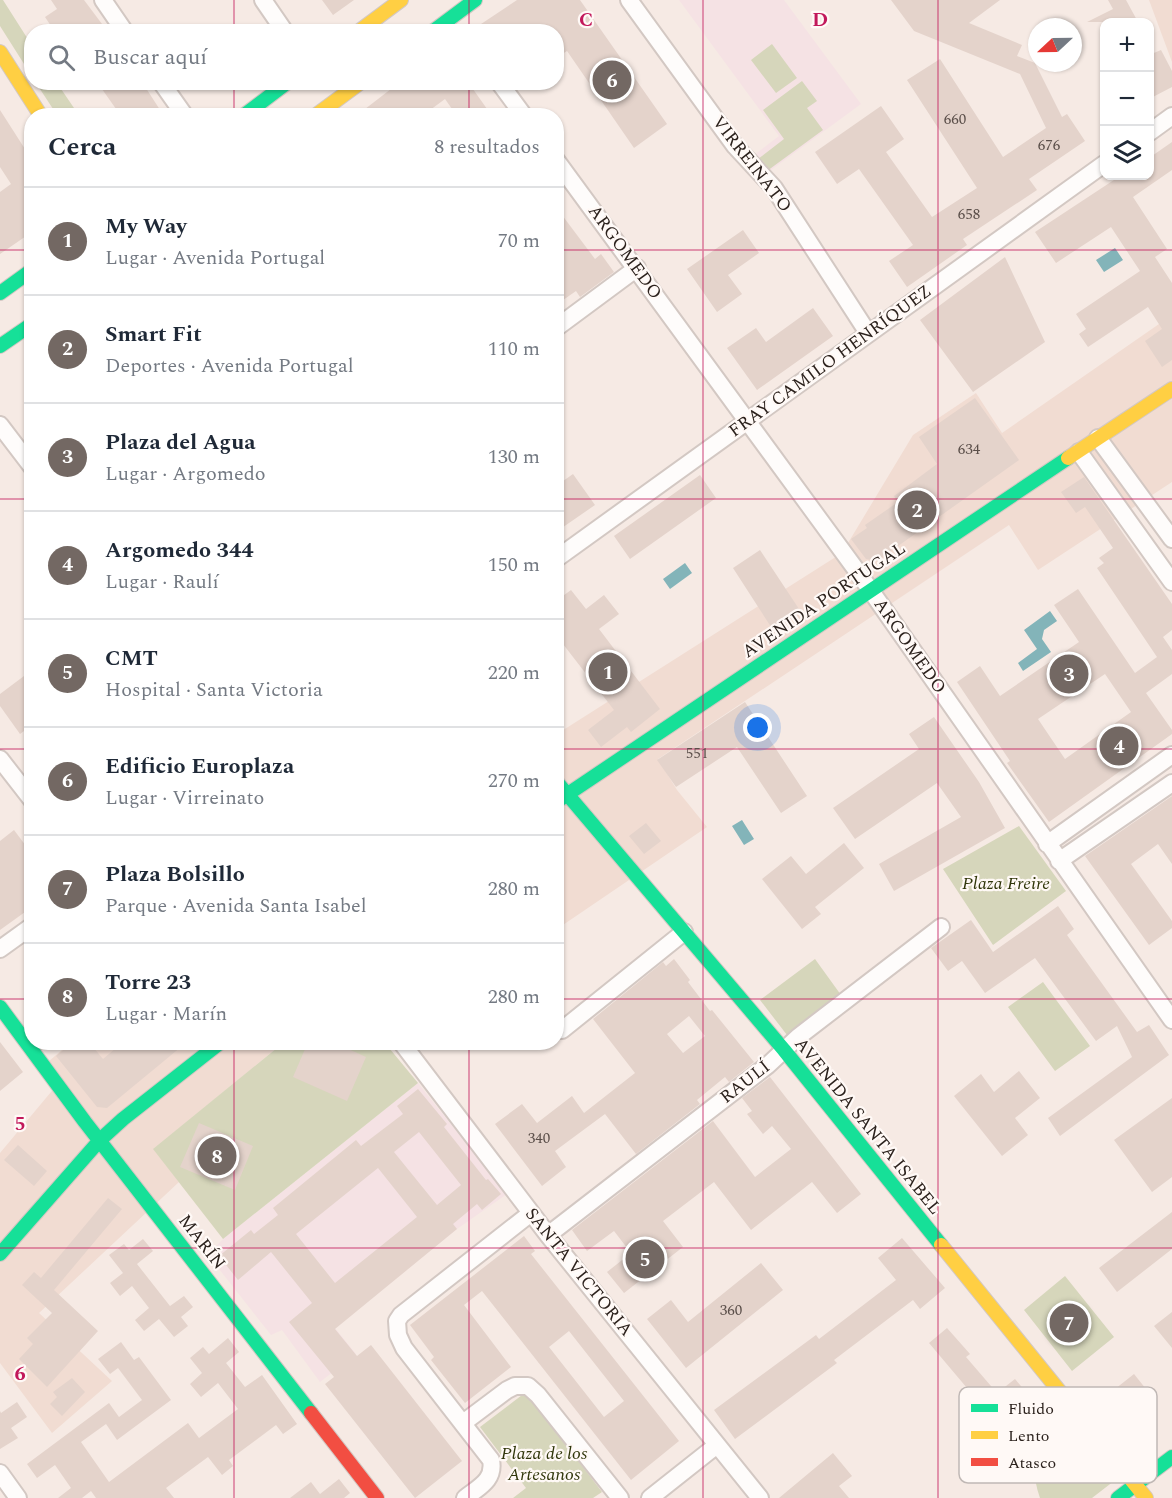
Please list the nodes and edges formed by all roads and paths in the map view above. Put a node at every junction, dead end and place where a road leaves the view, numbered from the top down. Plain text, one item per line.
1 (103, 0) edge
2 (263, 0) edge
3 (401, 0) edge
4 (475, 0) edge
5 (629, 0) edge
6 (451, 17) junction
7 (120, 24) edge
8 (280, 24) edge
9 (369, 24) edge
10 (442, 24) edge
11 (456, 24) edge
12 (0, 52) edge
13 (24, 89) edge
14 (24, 90) edge
15 (167, 90) edge
16 (277, 90) edge
17 (350, 90) edge
18 (506, 90) edge
19 (36, 108) edge
20 (180, 108) edge
21 (254, 108) edge
22 (326, 108) edge
23 (518, 108) edge
24 (1172, 116) edge
25 (1154, 129) edge
26 (1100, 167) edge
27 (564, 171) edge
28 (637, 268) junction
29 (24, 276) edge
30 (0, 293) edge
31 (564, 322) edge
32 (24, 330) edge
33 (868, 333) junction
34 (0, 346) edge
35 (1172, 389) edge
36 (749, 420) junction
37 (0, 425) edge
38 (1098, 438) junction
39 (1079, 452) junction
40 (24, 456) edge
41 (1172, 538) edge
42 (1151, 552) junction
43 (564, 553) edge
44 (1172, 582) edge
45 (871, 590) junction
46 (1172, 755) edge
47 (0, 759) edge
48 (1172, 783) edge
49 (24, 790) edge
50 (564, 797) edge
51 (564, 800) edge
52 (1047, 844) junction
53 (1059, 861) junction
54 (941, 927) dead end
55 (24, 932) edge
56 (684, 932) junction
57 (0, 949) edge
58 (0, 1007) edge
59 (1172, 1020) edge
60 (564, 1028) edge
61 (24, 1039) edge
62 (32, 1050) edge
63 (211, 1050) edge
64 (407, 1050) edge
65 (784, 1050) junction
66 (100, 1140) junction
67 (531, 1213) junction
68 (548, 1235) junction
69 (0, 1254) edge
70 (1056, 1387) edge
71 (463, 1423) junction
72 (717, 1445) junction
73 (1172, 1457) edge
74 (1157, 1468) edge
75 (0, 1473) edge
76 (1138, 1483) edge
77 (1135, 1485) junction
78 (18, 1498) edge
79 (377, 1498) edge
80 (465, 1498) edge
81 (620, 1498) edge
82 (650, 1498) edge
83 (760, 1498) edge
84 (1118, 1498) edge
85 (1146, 1498) edge

1 - 7 street
2 - 8 street
3 - 9 main road
4 - 6 main road
5 - 33 street, VIRREINATO
6 - 10 main road
6 - 11 street
12 - 13 main road
14 - 19 main road
15 - 20 street
16 - 21 main road
17 - 22 main road
18 - 23 street
24 - 25 street
26 - 33 street, FRAY CAMILO HENRÍQUEZ
27 - 28 street, ARGOMEDO
28 - 31 street
28 - 36 street, ARGOMEDO
29 - 30 main road
32 - 34 main road
33 - 36 street, FRAY CAMILO HENRÍQUEZ
35 - 38 main road, AVENIDA PORTUGAL
36 - 43 street, FRAY CAMILO HENRÍQUEZ
36 - 45 street, ARGOMEDO
37 - 40 street
38 - 39 main road, AVENIDA PORTUGAL
38 - 41 street
39 - 42 street
39 - 45 main road, AVENIDA PORTUGAL
41 - 42 street
42 - 44 street
45 - 50 main road, AVENIDA PORTUGAL
45 - 52 street, ARGOMEDO
46 - 52 street
47 - 49 street
48 - 53 street
51 - 56 main road, AVENIDA SANTA ISABEL
52 - 53 street, ARGOMEDO
53 - 59 street, ARGOMEDO
54 - 65 street, RAULÍ
55 - 57 street
56 - 60 street
56 - 65 main road, AVENIDA SANTA ISABEL
58 - 61 main road, MARÍN
62 - 66 main road, MARÍN
63 - 66 main road
64 - 67 street, SANTA VICTORIA
65 - 68 street, RAULÍ
65 - 70 main road, AVENIDA SANTA ISABEL
66 - 69 main road
66 - 79 main road, MARÍN
67 - 68 street, SANTA VICTORIA
67 - 71 street
68 - 72 street, SANTA VICTORIA
71 - 80 street
71 - 81 street
72 - 82 street
72 - 83 street, SANTA VICTORIA
73 - 74 main road
75 - 78 street
76 - 77 main road
77 - 84 main road
77 - 85 main road, AVENIDA SANTA ISABEL

